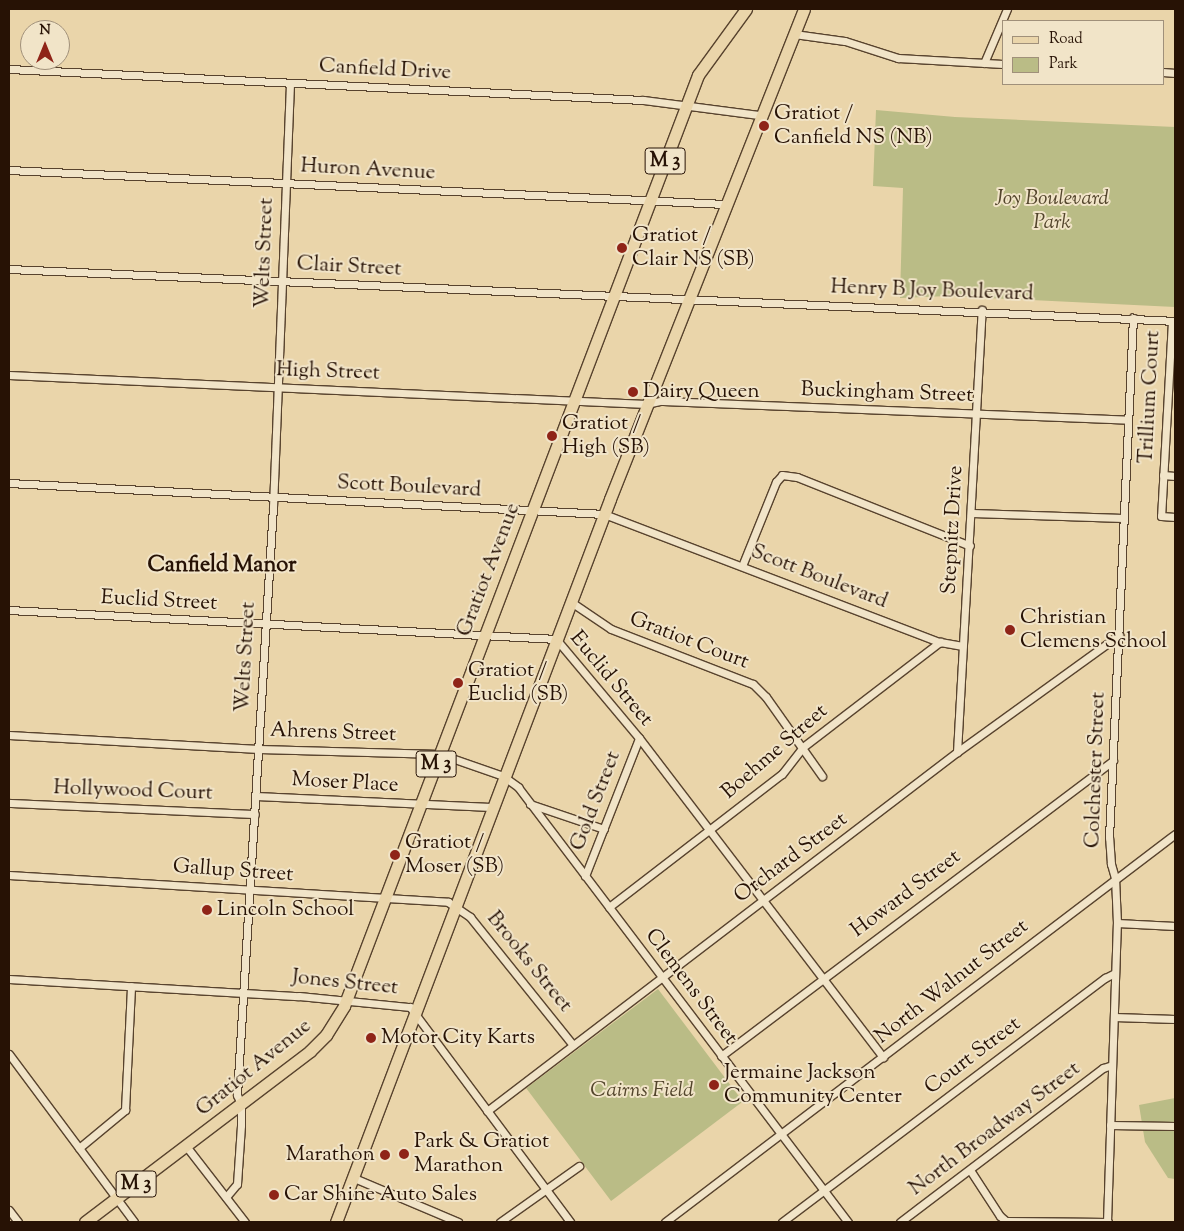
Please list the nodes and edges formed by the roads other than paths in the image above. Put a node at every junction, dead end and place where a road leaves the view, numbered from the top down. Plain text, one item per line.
1 (746, 9) edge
2 (804, 9) edge
3 (1002, 21) edge
4 (794, 34) junction
5 (984, 63) junction
6 (1002, 64) edge
7 (9, 69) edge
8 (290, 83) junction
9 (686, 106) junction
10 (759, 115) junction
11 (9, 170) edge
12 (285, 183) junction
13 (650, 200) junction
14 (725, 204) junction
15 (9, 269) edge
16 (281, 281) junction
17 (613, 297) junction
18 (688, 300) junction
19 (982, 310) junction
20 (1133, 318) junction
21 (1173, 321) edge
22 (1172, 372) edge
23 (9, 375) edge
24 (277, 388) junction
25 (1172, 398) edge
26 (574, 401) junction
27 (646, 404) junction
28 (977, 415) junction
29 (1126, 420) junction
30 (1163, 476) junction
31 (1175, 476) edge
32 (9, 484) edge
33 (273, 499) junction
34 (533, 510) junction
35 (972, 513) junction
36 (604, 514) junction
37 (1175, 516) edge
38 (1123, 518) junction
39 (970, 546) junction
40 (742, 566) junction
41 (571, 602) junction
42 (9, 610) edge
43 (265, 624) junction
44 (484, 634) junction
45 (1119, 635) junction
46 (556, 639) junction
47 (940, 642) junction
48 (963, 646) junction
49 (9, 735) edge
50 (639, 738) junction
51 (803, 747) junction
52 (258, 749) junction
53 (957, 752) junction
54 (440, 754) junction
55 (1113, 761) junction
56 (503, 776) junction
57 (822, 776) dead end
58 (256, 796) junction
59 (9, 803) edge
60 (420, 804) junction
61 (529, 804) junction
62 (491, 807) junction
63 (255, 814) junction
64 (604, 829) junction
65 (709, 830) junction
66 (1175, 834) edge
67 (9, 874) edge
68 (585, 876) junction
69 (1116, 878) junction
70 (251, 889) junction
71 (385, 898) junction
72 (763, 901) junction
73 (455, 904) junction
74 (609, 907) junction
75 (1117, 922) junction
76 (1175, 926) edge
77 (1115, 973) junction
78 (662, 978) junction
79 (9, 979) edge
80 (822, 979) junction
81 (130, 986) junction
82 (245, 992) junction
83 (346, 1001) junction
84 (415, 1014) junction
85 (1114, 1017) junction
86 (1175, 1019) edge
87 (573, 1045) junction
88 (9, 1054) edge
89 (721, 1056) junction
90 (883, 1057) junction
91 (1112, 1065) junction
92 (241, 1104) junction
93 (487, 1111) junction
94 (1110, 1125) junction
95 (1175, 1126) edge
96 (780, 1134) junction
97 (186, 1146) junction
98 (79, 1148) junction
99 (579, 1166) dead end
100 (970, 1170) junction
101 (354, 1178) junction
102 (545, 1189) junction
103 (823, 1191) junction
104 (226, 1197) junction
105 (117, 1198) junction
106 (9, 1210) edge
107 (438, 1213) junction
108 (18, 1222) edge
109 (85, 1222) edge
110 (134, 1222) edge
111 (245, 1222) edge
112 (336, 1222) edge
113 (438, 1222) edge
114 (458, 1222) edge
115 (500, 1222) edge
116 (570, 1222) edge
117 (665, 1222) edge
118 (782, 1222) edge
119 (848, 1222) edge
120 (900, 1222) edge
121 (1107, 1222) edge

1 - 9 main road, Gratiot Avenue / M 3
2 - 4 main road
3 - 5 street
4 - 5 street
4 - 10 main road
5 - 6 street
7 - 8 street, Canfield Drive
8 - 9 street, Canfield Drive
8 - 12 street, Welts Street
9 - 10 street, Canfield Drive
9 - 13 main road, Gratiot Avenue / M 3
10 - 14 main road
11 - 12 street, Huron Avenue
12 - 13 street, Huron Avenue
12 - 16 street, Welts Street
13 - 14 street, Huron Avenue
13 - 17 main road, Gratiot Avenue / M 3
14 - 18 main road
15 - 16 street, Clair Street
16 - 17 street, Clair Street
16 - 24 street, Welts Street
17 - 18 street, Clair Street
17 - 26 main road, Gratiot Avenue / M 3
18 - 19 street, Henry B Joy Boulevard
18 - 27 main road
19 - 20 street, Henry B Joy Boulevard
19 - 28 street, Stepnitz Drive
20 - 21 street, Henry B Joy Boulevard
20 - 29 street, Colchester Street
21 - 22 street, Trillium Court
22 - 25 street, Trillium Court
23 - 24 street, High Street
24 - 26 street, High Street
24 - 33 street, Welts Street
25 - 30 street, Trillium Court
26 - 27 street, High Street
26 - 34 main road, Gratiot Avenue / M 3
27 - 28 street, Buckingham Street
27 - 36 main road
28 - 29 street, Buckingham Street
28 - 35 street, Stepnitz Drive
29 - 38 street, Colchester Street
30 - 31 street, Trillium Court
30 - 37 street, Trillium Court
32 - 33 street, Scott Boulevard
33 - 34 street, Scott Boulevard
33 - 43 street, Welts Street
34 - 36 street, Scott Boulevard
34 - 44 main road, Gratiot Avenue / M 3
35 - 38 street
35 - 39 street, Stepnitz Drive
36 - 40 street, Scott Boulevard
36 - 41 main road
38 - 45 street, Colchester Street
39 - 40 street
39 - 48 street, Stepnitz Drive
40 - 47 street, Scott Boulevard
41 - 46 main road
41 - 51 street, Gratiot Court
42 - 43 street, Euclid Street
43 - 44 street, Euclid Street
43 - 52 street, Welts Street
44 - 46 street, Euclid Street
44 - 54 main road, Gratiot Avenue / M 3
45 - 53 street, Orchard Street
45 - 55 street, Colchester Street
46 - 50 street, Euclid Street
46 - 56 main road
47 - 48 street, Scott Boulevard
47 - 51 street, Boehme Street
48 - 53 street, Stepnitz Drive
49 - 52 street, Ahrens Street
50 - 64 street, Gold Street
50 - 65 street, Euclid Street
51 - 57 street, Gratiot Court
51 - 65 street, Boehme Street
52 - 54 street, Ahrens Street
52 - 58 street, Welts Street
53 - 72 street, Orchard Street
54 - 56 street, Ahrens Street
54 - 60 main road, Gratiot Avenue / M 3
55 - 69 street, Colchester Street
55 - 80 street, Howard Street
56 - 61 street, Clemens Street
56 - 62 main road
58 - 60 street, Moser Place
58 - 63 street, Welts Street
59 - 63 street, Hollywood Court
60 - 62 street, Moser Place
60 - 71 main road, Gratiot Avenue / M 3
61 - 64 street
61 - 68 street, Clemens Street
62 - 73 main road
63 - 70 street, Welts Street
64 - 68 street, Gold Street
65 - 72 street, Euclid Street
65 - 74 street, Boehme Street
66 - 69 street, North Walnut Street
67 - 70 street, Gallup Street
68 - 74 street, Clemens Street
69 - 75 street, Colchester Street
69 - 90 street, North Walnut Street
70 - 71 street, Gallup Street
70 - 82 street, Welts Street
71 - 73 street, Gallup Street
71 - 83 main road, Gratiot Avenue / M 3
72 - 78 street, Orchard Street
72 - 80 street, Euclid Street
73 - 84 main road
73 - 87 street, Brooks Street
74 - 78 street, Clemens Street
75 - 76 street
75 - 77 street, Colchester Street
77 - 85 street, Colchester Street
77 - 103 street, Court Street
78 - 87 street, Orchard Street
78 - 89 street, Clemens Street
79 - 81 street, Jones Street
80 - 89 street, Howard Street
80 - 90 street, Euclid Street
81 - 82 street, Jones Street
81 - 98 street
82 - 83 street, Jones Street
82 - 92 street, Welts Street
83 - 84 street, Jones Street
83 - 92 main road, Gratiot Avenue / M 3
84 - 93 street, Jones Street
84 - 101 main road
85 - 86 street
85 - 91 street, Colchester Street
87 - 93 street, Orchard Street
88 - 98 street
89 - 96 street, Clemens Street
90 - 96 street, North Walnut Street
91 - 94 street, Colchester Street
91 - 100 street, North Broadway Street
92 - 97 main road, Gratiot Avenue / M 3
92 - 104 street, Welts Street
93 - 102 street, Jones Street
94 - 95 street
94 - 121 street, Colchester Street
96 - 103 street, Clemens Street
96 - 117 street, North Walnut Street
97 - 104 street
97 - 105 main road, Gratiot Avenue / M 3
98 - 105 street
99 - 102 street
100 - 120 street, North Broadway Street
100 - 121 street
101 - 107 street
101 - 112 main road
102 - 115 street
102 - 116 street, Jones Street
103 - 118 street, Court Street
103 - 119 street, Clemens Street
104 - 111 street
105 - 109 main road, Gratiot Avenue / M 3
105 - 110 street
106 - 108 street
107 - 113 street
107 - 114 street

